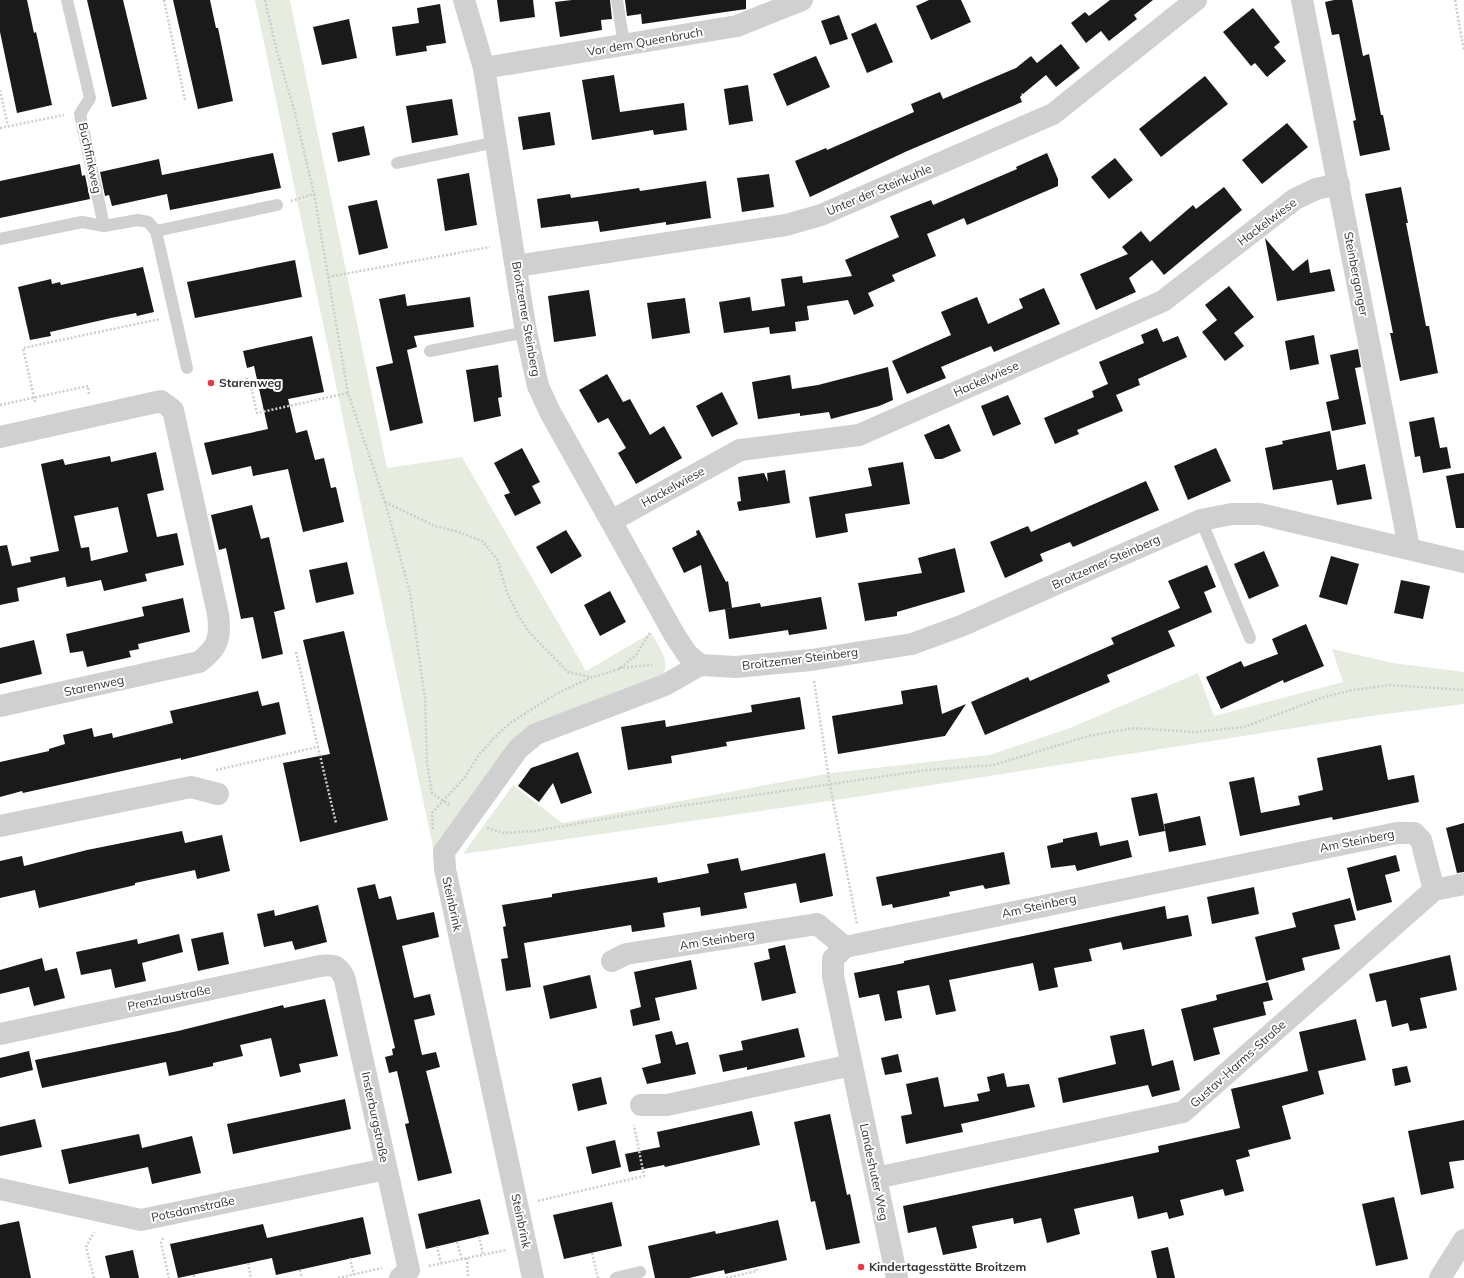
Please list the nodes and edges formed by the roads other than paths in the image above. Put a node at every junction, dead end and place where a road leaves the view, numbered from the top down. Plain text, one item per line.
1 (67, 0) edge
2 (464, 0) edge
3 (617, 0) edge
4 (802, 0) edge
5 (1196, 0) edge
6 (1302, 0) edge
7 (772, 6) edge
8 (624, 46) junction
9 (484, 68) junction
10 (496, 142) junction
11 (397, 163) dead end
12 (1339, 184) junction
13 (278, 205) road end
14 (104, 226) junction
15 (156, 231) junction
16 (0, 239) edge
17 (516, 266) junction
18 (526, 332) junction
19 (430, 351) dead end
20 (186, 368) dead end
21 (0, 437) edge
22 (1202, 520) junction
23 (611, 521) junction
24 (1410, 548) junction
25 (1464, 562) edge
26 (1250, 638) dead end
27 (700, 665) junction
28 (0, 706) edge
29 (216, 794) road end
30 (0, 826) edge
31 (1464, 884) edge
32 (1434, 890) junction
33 (853, 946) junction
34 (612, 961) dead end
35 (337, 966) joint
36 (0, 1034) edge
37 (852, 1065) junction
38 (641, 1105) road end
39 (386, 1169) junction
40 (876, 1178) junction
41 (0, 1189) edge
42 (1464, 1240) edge
43 (406, 1270) edge
44 (640, 1272) dead end
45 (533, 1278) edge
46 (616, 1278) edge
47 (897, 1278) edge
48 (1440, 1278) edge

1 - 14 lane, Buchfinkweg
2 - 9 street, Broitzemer Steinberg
3 - 8 lane
4 - 7 street, Vor dem Queenbruch
5 - 17 street, Unter der Steinkuhle
6 - 12 street, Steinberganger
7 - 8 street, Vor dem Queenbruch
8 - 9 street, Vor dem Queenbruch
9 - 10 street, Broitzemer Steinberg
10 - 11 lane
10 - 17 street, Broitzemer Steinberg
12 - 23 street, Hackelwiese
12 - 24 street, Steinberganger
13 - 15 lane
14 - 15 lane
14 - 16 lane
15 - 20 lane
17 - 18 street, Broitzemer Steinberg
18 - 19 lane
18 - 23 street, Broitzemer Steinberg
21 - 28 street, Starenweg
22 - 24 street, Broitzemer Steinberg
22 - 26 lane
22 - 27 street, Broitzemer Steinberg
23 - 27 street, Broitzemer Steinberg
24 - 25 street, Broitzemer Steinberg
27 - 45 street, Steinbrink
29 - 30 street
31 - 32 street
32 - 33 street, Am Steinberg
32 - 40 street, Gustav-Harms-Straße
33 - 34 street, Am Steinberg
33 - 37 street, Landeshuter Weg
35 - 36 street, Prenzlaustraße
35 - 39 street, Insterburgstraße
37 - 38 street
37 - 40 street, Landeshuter Weg
39 - 41 street, Potsdamstraße
39 - 43 street, Insterburgstraße
40 - 47 street, Landeshuter Weg
42 - 48 street
44 - 46 lane

